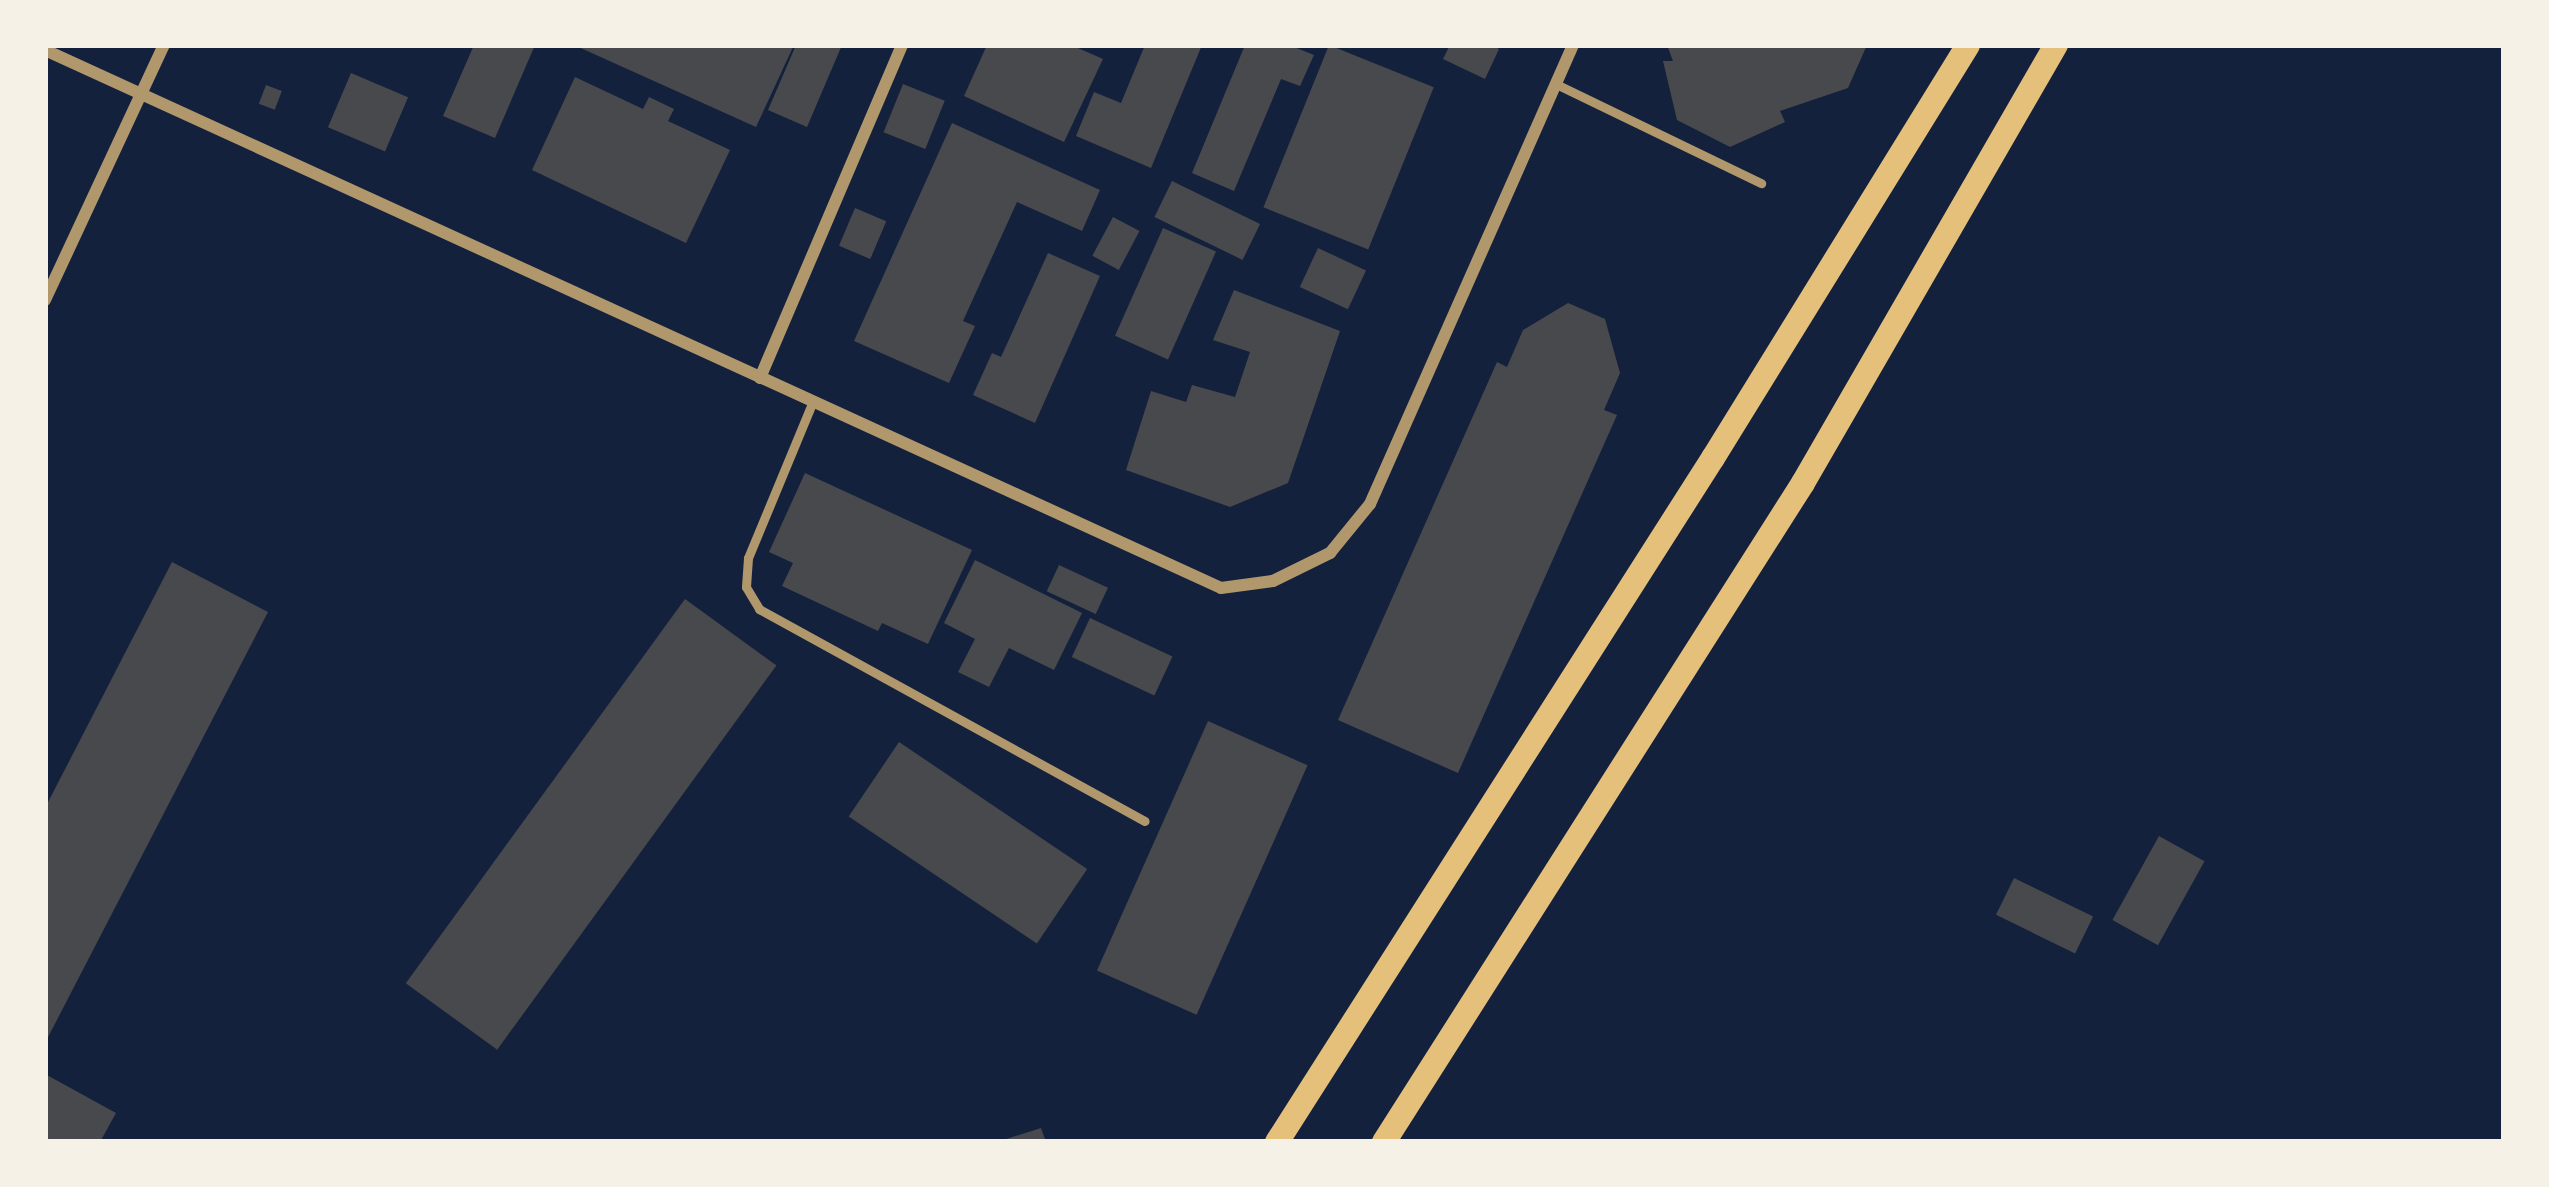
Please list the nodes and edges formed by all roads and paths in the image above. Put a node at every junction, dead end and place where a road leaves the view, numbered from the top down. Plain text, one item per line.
1 (164, 45) edge
2 (902, 45) edge
3 (1573, 45) edge
4 (1968, 45) edge
5 (2056, 45) edge
6 (45, 50) edge
7 (1556, 84) junction
8 (141, 95) junction
9 (1761, 183) dead end
10 (45, 300) edge
11 (760, 377) junction
12 (813, 401) junction
13 (1145, 821) dead end
14 (1277, 1142) edge
15 (1384, 1142) edge

1 - 8 street
2 - 11 street
3 - 7 street
4 - 14 main road
5 - 15 main road
6 - 8 street
7 - 9 lane
7 - 12 street
8 - 10 street
8 - 11 street
11 - 12 street
12 - 13 lane

